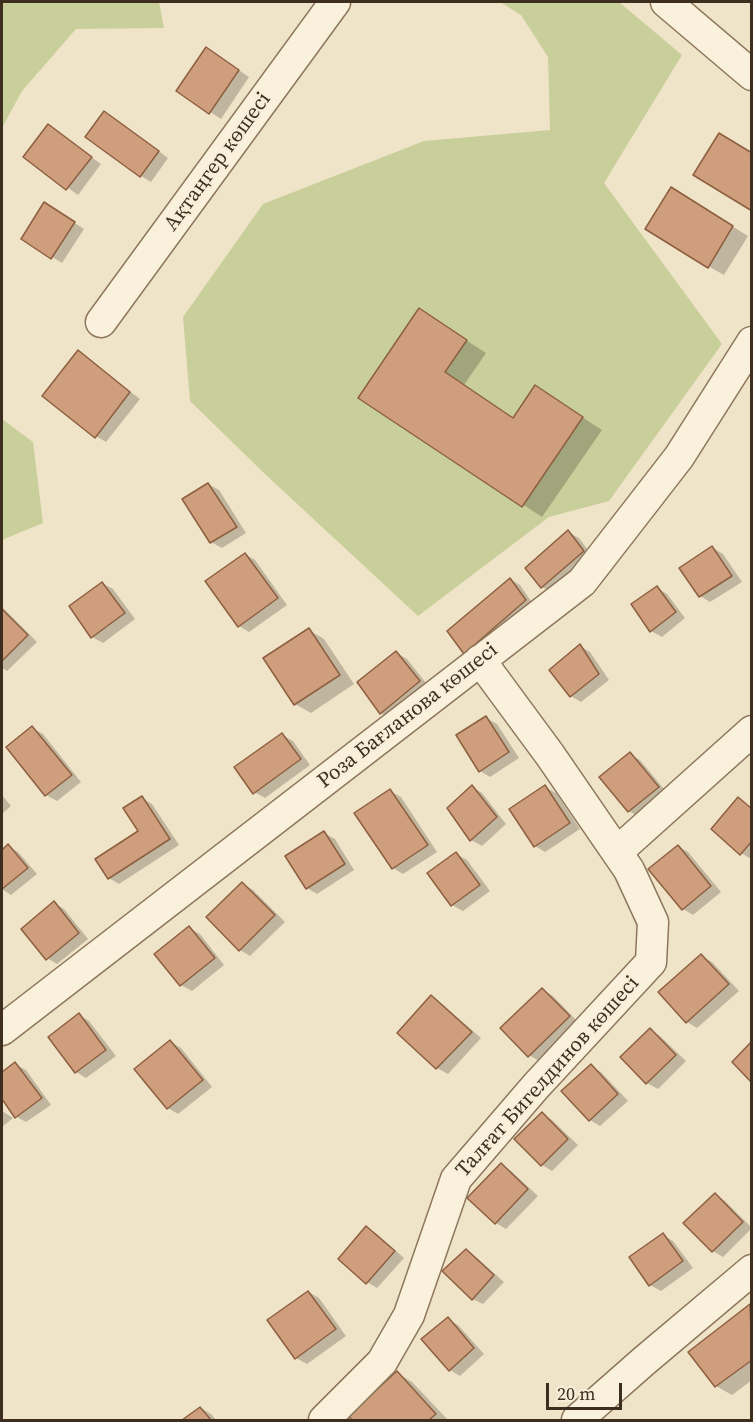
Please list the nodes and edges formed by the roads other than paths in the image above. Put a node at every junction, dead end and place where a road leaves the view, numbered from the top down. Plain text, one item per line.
1 (335, 2) edge
2 (666, 2) edge
3 (752, 75) edge
4 (101, 322) dead end
5 (752, 342) edge
6 (480, 660) junction
7 (752, 731) edge
8 (617, 852) junction
9 (2, 1030) edge
10 (752, 1270) edge
11 (324, 1420) edge
12 (577, 1420) edge

1 - 4 street, Ақтаңгер көшесі
2 - 3 street
5 - 6 street, Роза Бағланова көшесі
6 - 8 street, Талғат Бигелдинов көшесі
6 - 9 street, Роза Бағланова көшесі
7 - 8 street
8 - 11 street, Талғат Бигелдинов көшесі
10 - 12 street

